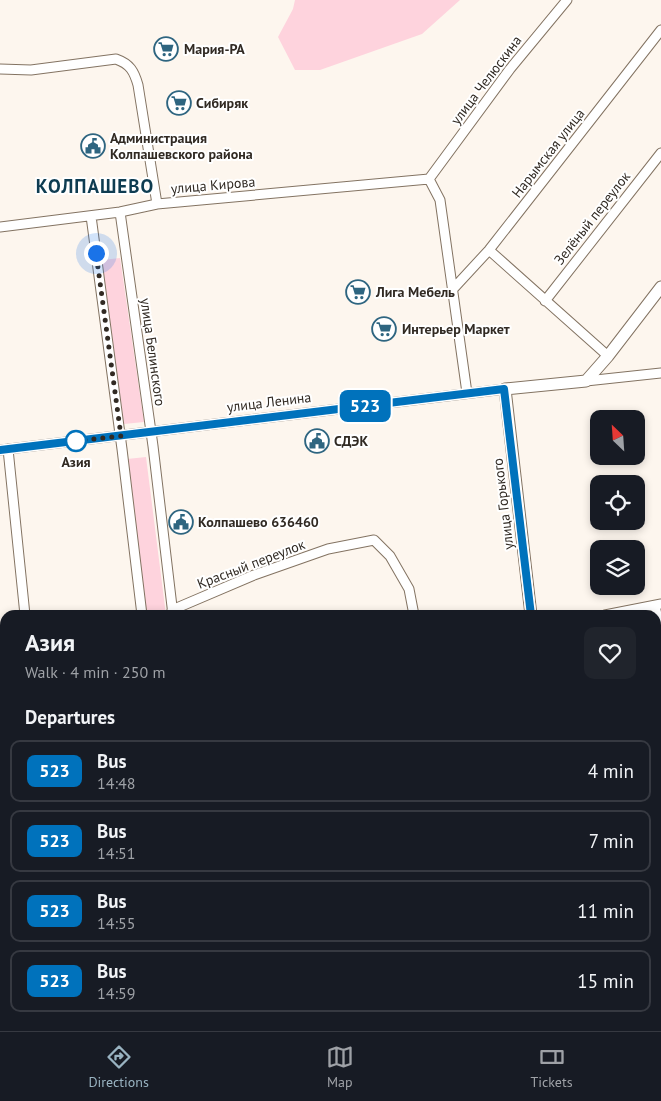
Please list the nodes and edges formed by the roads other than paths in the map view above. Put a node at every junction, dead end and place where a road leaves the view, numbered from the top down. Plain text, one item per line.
1 (567, 0) edge
2 (661, 30) edge
3 (0, 69) edge
4 (661, 153) edge
5 (429, 179) junction
6 (157, 204) junction
7 (120, 212) junction
8 (91, 216) junction
9 (0, 227) edge
10 (488, 250) junction
11 (661, 287) edge
12 (453, 290) junction
13 (545, 301) junction
14 (608, 356) junction
15 (661, 372) edge
16 (586, 381) junction
17 (504, 389) junction
18 (468, 393) junction
19 (151, 432) junction
20 (121, 436) junction
21 (4, 450) edge
22 (658, 605) edge
23 (24, 610) edge
24 (141, 610) edge
25 (172, 610) edge
26 (178, 610) edge
27 (413, 610) edge
28 (530, 610) edge
29 (632, 610) edge

1 - 5 street, улица Челюскина
2 - 10 street, Нарымская улица
3 - 6 street
4 - 13 street, Зелёный переулок
5 - 6 street, улица Кирова
5 - 12 street
6 - 7 street, улица Кирова
7 - 8 street, улица Кирова
7 - 19 street, улица Белинского
8 - 9 street, улица Кирова
8 - 20 street
10 - 12 street, Нарымская улица
10 - 13 street
11 - 14 main road
12 - 18 street
13 - 14 street
14 - 16 main road
15 - 16 street, улица Ленина
16 - 17 main road, улица Ленина
17 - 18 street, улица Ленина
17 - 28 main road, улица Горького
18 - 19 street, улица Ленина
19 - 20 street, улица Ленина
19 - 25 street, улица Белинского
20 - 21 street, улица Ленина
20 - 24 street
21 - 23 street
22 - 29 street
26 - 27 street, Красный переулок

